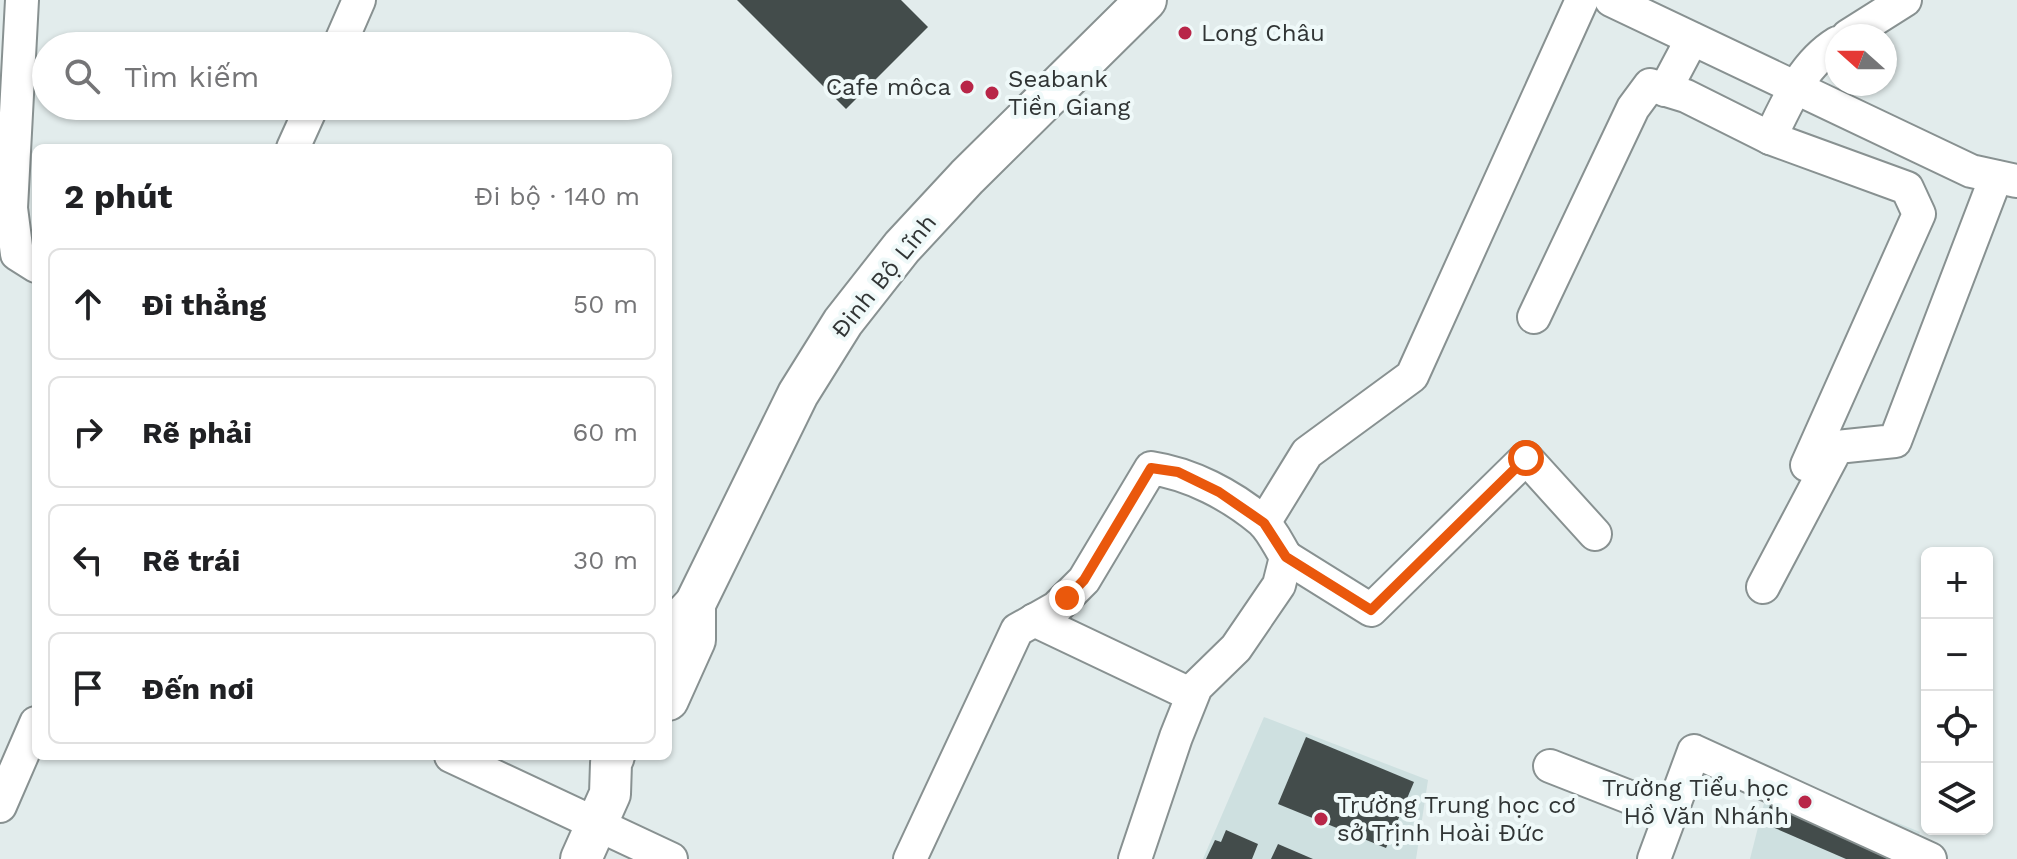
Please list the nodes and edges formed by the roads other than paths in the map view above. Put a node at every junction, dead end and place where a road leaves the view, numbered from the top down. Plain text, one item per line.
1 (22, 0) edge
2 (359, 0) edge
3 (1146, 0) edge
4 (1582, 0) edge
5 (1611, 0) edge
6 (1897, 2) edge
7 (1865, 24) edge
8 (345, 32) edge
9 (1692, 39) junction
10 (1825, 52) edge
11 (1794, 88) junction
12 (1665, 90) junction
13 (306, 120) edge
14 (1770, 138) junction
15 (295, 144) edge
16 (2007, 179) edge
17 (32, 263) edge
18 (1534, 317) dead end
19 (1807, 465) dead end
20 (1264, 523) junction
21 (1595, 534) dead end
22 (1286, 557) junction
23 (1763, 587) dead end
24 (695, 604) junction
25 (1034, 620) junction
26 (672, 629) edge
27 (672, 691) edge
28 (1192, 695) junction
29 (32, 732) edge
30 (459, 760) edge
31 (641, 760) edge
32 (1550, 766) dead end
33 (0, 806) edge
34 (1670, 813) junction
35 (594, 825) edge
36 (671, 859) edge
37 (910, 859) edge
38 (1135, 859) edge
39 (1654, 859) edge
40 (1930, 859) edge

1 - 17 street
2 - 8 street
3 - 24 main road, Đinh Bộ Lĩnh
4 - 20 street
5 - 9 street
6 - 7 street
9 - 11 street
9 - 12 street
10 - 11 street
11 - 14 street
11 - 16 street
12 - 14 street
12 - 18 street
13 - 15 street
14 - 19 street
16 - 23 street
20 - 22 street
20 - 25 street
21 - 22 street
22 - 28 street
24 - 26 main road, Đinh Bộ Lĩnh
24 - 27 main road, Đinh Bộ Lĩnh
25 - 28 street
25 - 37 street
28 - 38 street
29 - 33 street
30 - 35 street
31 - 35 main road
32 - 34 street
34 - 39 street
34 - 40 street
35 - 36 street

